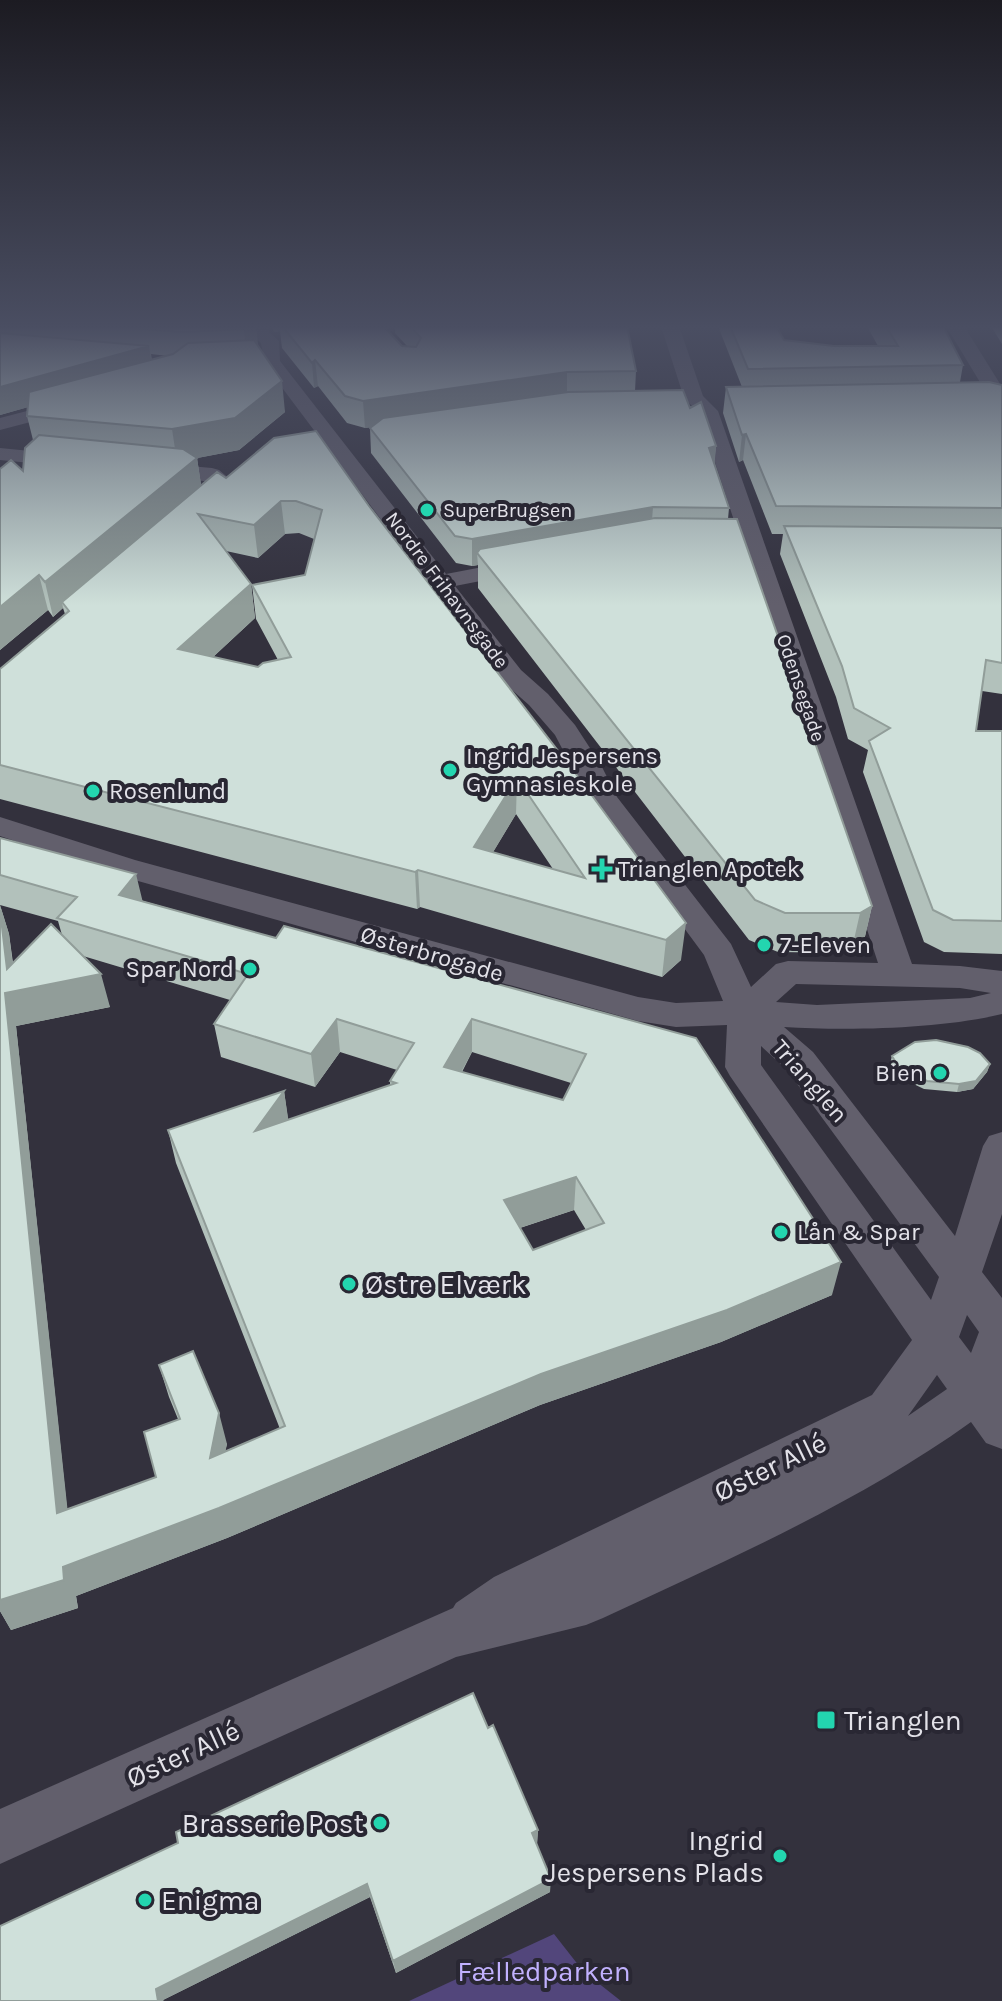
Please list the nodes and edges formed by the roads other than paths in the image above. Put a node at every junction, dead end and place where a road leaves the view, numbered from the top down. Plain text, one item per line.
1 (326, 419) edge
2 (711, 419) edge
3 (0, 454) edge
4 (40, 458) junction
5 (98, 464) edge
6 (128, 466) edge
7 (18, 478) edge
8 (178, 526) edge
9 (723, 543) edge
10 (752, 543) junction
11 (783, 543) edge
12 (540, 563) edge
13 (439, 582) junction
14 (0, 826) edge
15 (0, 840) edge
16 (124, 867) junction
17 (899, 975) junction
18 (1002, 983) edge
19 (1002, 1002) edge
20 (745, 1012) junction
21 (1002, 1146) edge
22 (961, 1274) junction
23 (1002, 1328) edge
24 (937, 1340) junction
25 (989, 1411) edge
26 (453, 1633) junction
27 (0, 1837) edge

1 - 13 street, Nordre Frihavnsgade
2 - 10 street, Odensegade
3 - 4 street
4 - 5 street
4 - 7 street
6 - 8 street
9 - 10 street
10 - 11 street
10 - 17 street, Odensegade
12 - 13 street
13 - 20 street, Nordre Frihavnsgade
14 - 16 street, Østerbrogade
15 - 16 street, Østerbrogade
16 - 20 street, Østerbrogade
17 - 18 street
17 - 20 street
19 - 20 street, Østerbrogade
20 - 22 street, Trianglen
20 - 24 street, Trianglen
21 - 22 street, Øster Allé
22 - 23 street, Trianglen
22 - 24 street, Øster Allé
23 - 25 street
24 - 25 street, Trianglen
24 - 26 street, Øster Allé
25 - 26 street, Øster Allé
26 - 27 street, Øster Allé

